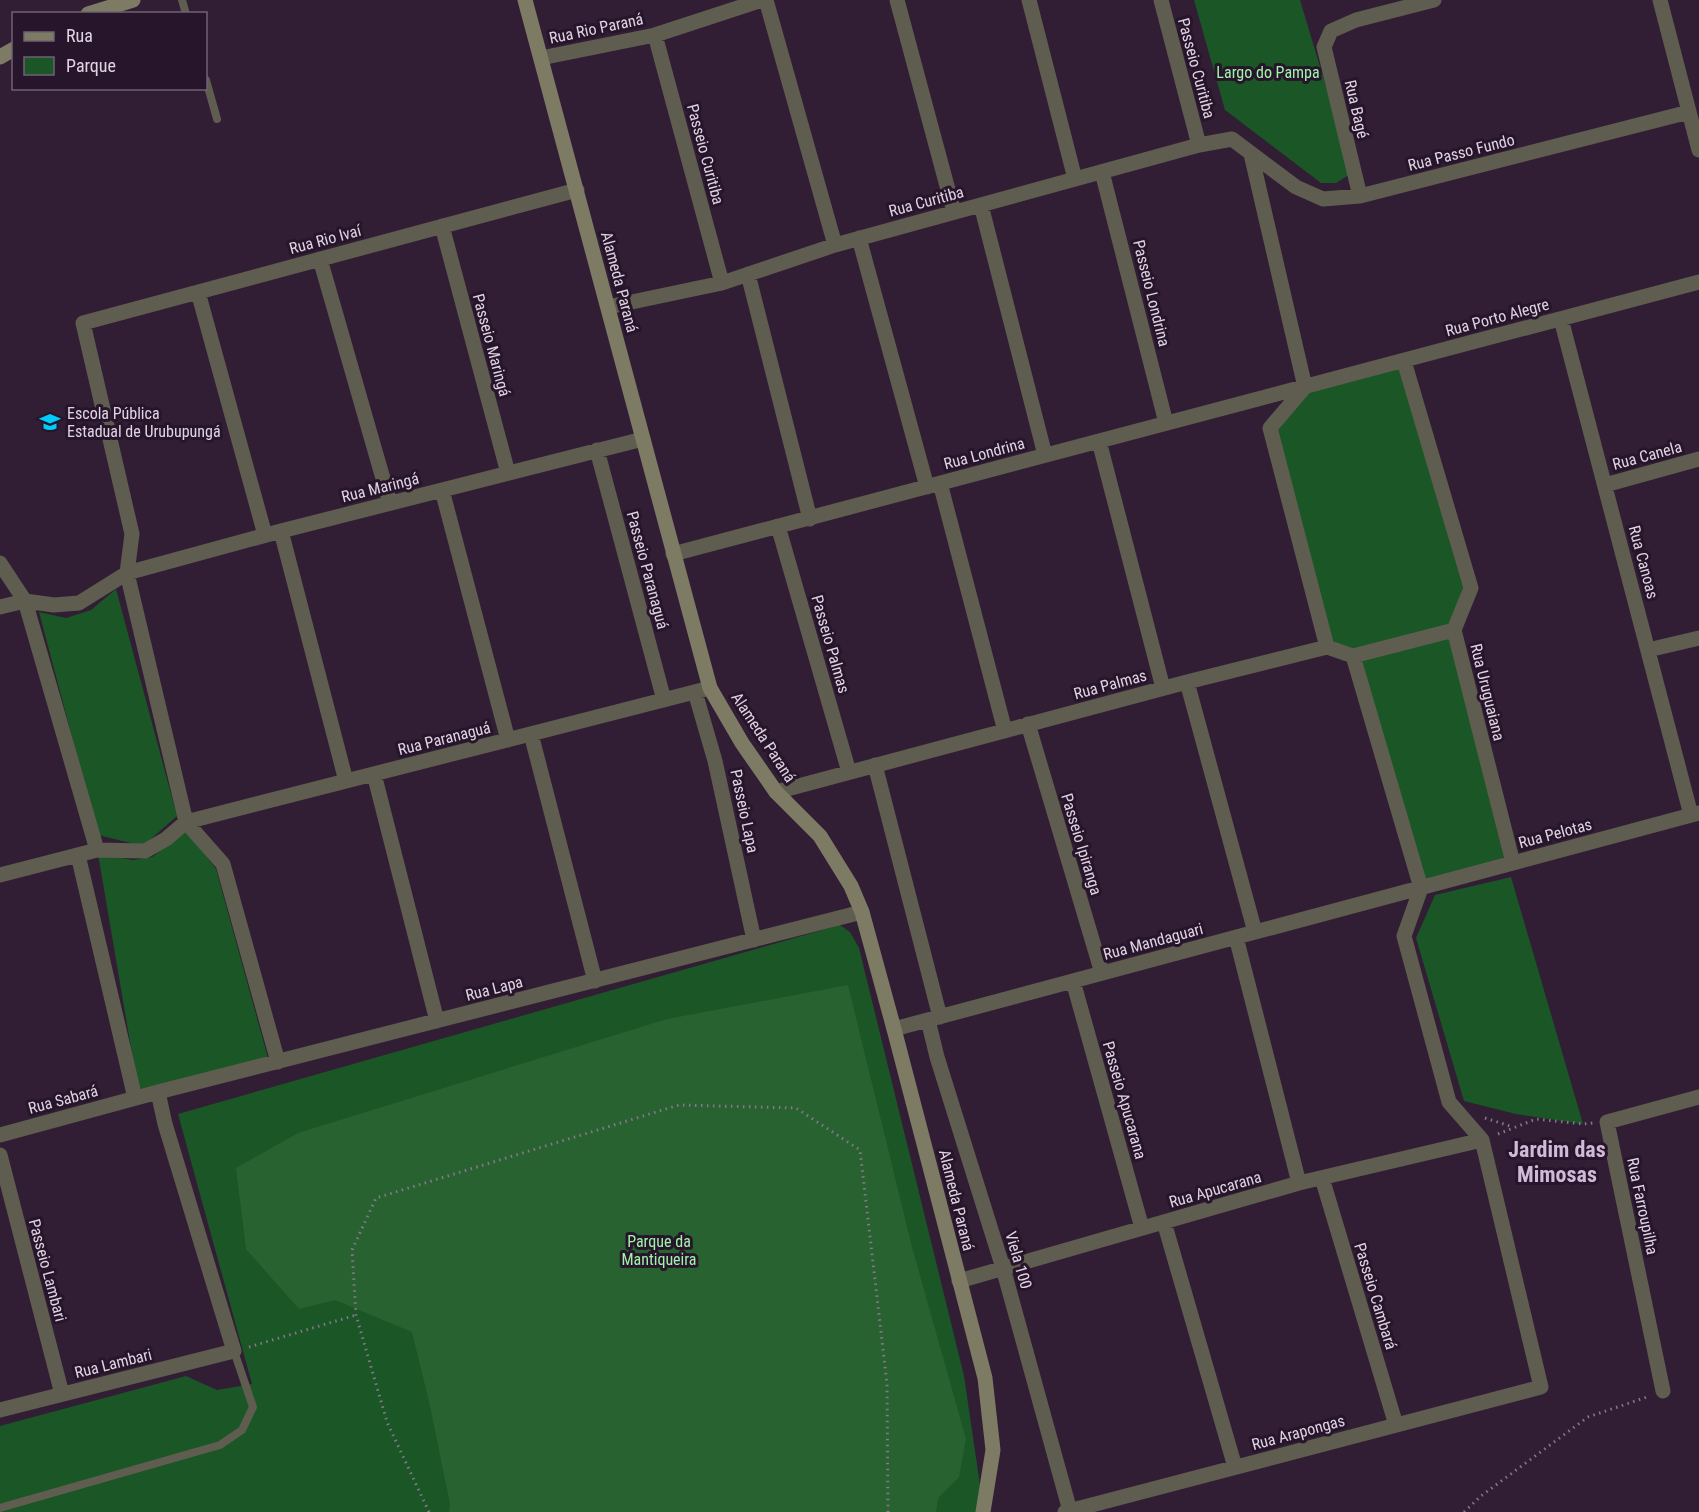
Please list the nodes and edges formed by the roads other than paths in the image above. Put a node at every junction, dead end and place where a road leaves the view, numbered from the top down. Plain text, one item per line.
1 (134, 0) edge
2 (525, 0) edge
3 (764, 0) edge
4 (897, 0) edge
5 (1029, 0) edge
6 (1161, 0) edge
7 (1434, 0) edge
8 (1660, 0) edge
9 (95, 12) edge
10 (655, 35) junction
11 (541, 58) junction
12 (207, 84) edge
13 (1689, 112) junction
14 (217, 119) dead end
15 (1199, 145) junction
16 (1699, 150) edge
17 (1251, 154) junction
18 (1102, 172) junction
19 (1075, 179) junction
20 (577, 190) junction
21 (1360, 196) junction
22 (981, 205) junction
23 (954, 212) junction
24 (442, 226) junction
25 (859, 238) junction
26 (835, 245) junction
27 (320, 259) junction
28 (748, 274) junction
29 (1699, 282) edge
30 (722, 283) junction
31 (198, 292) junction
32 (608, 307) junction
33 (1561, 319) junction
34 (1404, 361) junction
35 (1305, 387) junction
36 (1167, 423) junction
37 (643, 438) junction
38 (1100, 441) junction
39 (597, 450) junction
40 (1045, 455) junction
41 (1699, 459) edge
42 (508, 473) junction
43 (933, 485) junction
44 (1605, 485) junction
45 (442, 490) junction
46 (390, 503) junction
47 (810, 519) junction
48 (778, 526) junction
49 (280, 531) junction
50 (265, 536) junction
51 (673, 554) junction
52 (0, 562) edge
53 (127, 573) junction
54 (25, 601) junction
55 (0, 607) edge
56 (1454, 630) junction
57 (1699, 638) edge
58 (1326, 646) junction
59 (1648, 650) junction
60 (1353, 656) junction
61 (1187, 682) junction
62 (710, 688) junction
63 (1163, 688) junction
64 (694, 692) junction
65 (664, 700) junction
66 (1028, 724) junction
67 (1005, 731) junction
68 (531, 734) junction
69 (508, 740) junction
70 (875, 765) junction
71 (849, 772) junction
72 (374, 774) junction
73 (346, 781) junction
74 (776, 792) junction
75 (1695, 814) edge
76 (186, 822) junction
77 (97, 850) junction
78 (78, 855) junction
79 (1513, 862) junction
80 (0, 875) edge
81 (1421, 888) junction
82 (862, 912) junction
83 (1256, 932) junction
84 (1236, 937) junction
85 (754, 940) junction
86 (1102, 973) junction
87 (595, 981) junction
88 (1073, 981) junction
89 (934, 1018) junction
90 (437, 1021) junction
91 (894, 1029) junction
92 (278, 1062) junction
93 (158, 1092) junction
94 (1699, 1097) edge
95 (135, 1098) junction
96 (0, 1135) edge
97 (1482, 1140) junction
98 (0, 1155) edge
99 (1322, 1178) junction
100 (1299, 1183) junction
101 (1164, 1222) junction
102 (1142, 1228) junction
103 (1003, 1268) junction
104 (959, 1281) junction
105 (234, 1351) junction
106 (1663, 1391) road end
107 (62, 1394) junction
108 (0, 1410) edge
109 (1396, 1425) junction
110 (1235, 1467) junction
111 (0, 1508) edge
112 (1068, 1511) edge
113 (982, 1512) edge

1 - 9 street
2 - 11 street, Alameda Paraná
3 - 10 street, Rua Rio Paraná
3 - 26 street
4 - 23 street
5 - 19 street
6 - 15 street, Passeio Curitiba
7 - 21 street, Rua Bagé
8 - 13 street
10 - 11 street, Rua Rio Paraná
10 - 30 street, Passeio Curitiba
11 - 20 street, Alameda Paraná
12 - 14 lane
13 - 16 street
13 - 21 street, Rua Passo Fundo
15 - 17 street, Rua Curitiba
15 - 18 street, Rua Curitiba
17 - 21 street, Rua Passo Fundo
17 - 35 street
18 - 19 street, Rua Curitiba
18 - 36 street, Passeio Londrina
19 - 22 street, Rua Curitiba
20 - 24 street, Rua Rio Ivaí
20 - 32 street, Alameda Paraná
22 - 23 street, Rua Curitiba
22 - 40 street
23 - 25 street, Rua Curitiba
24 - 27 street, Rua Rio Ivaí
24 - 42 street, Passeio Maringá
25 - 26 street, Rua Curitiba
25 - 43 street
26 - 28 street, Rua Curitiba
27 - 31 street, Rua Rio Ivaí
27 - 46 street
28 - 30 street, Rua Curitiba
28 - 47 street
29 - 33 street, Rua Porto Alegre
30 - 32 street, Rua Curitiba
31 - 50 street
31 - 53 street, Rua Rio Ivaí
32 - 37 street, Alameda Paraná
33 - 34 street, Rua Porto Alegre
33 - 44 street, Rua Canoas
34 - 35 street, Rua Porto Alegre
34 - 56 street, Rua Uruguaiana
35 - 36 street, Rua Londrina
35 - 58 street
36 - 38 street, Rua Londrina
37 - 39 street, Rua Maringá
37 - 51 street, Alameda Paraná
38 - 40 street, Rua Londrina
38 - 63 street
39 - 42 street, Rua Maringá
39 - 65 street, Passeio Paranaguá
40 - 43 street, Rua Londrina
41 - 44 street, Rua Canela
42 - 45 street, Rua Maringá
43 - 47 street, Rua Londrina
43 - 67 street
44 - 59 street, Rua Canoas
45 - 46 street, Rua Maringá
45 - 69 street
46 - 49 street, Rua Maringá
47 - 48 street, Rua Londrina
48 - 51 street, Rua Londrina
48 - 71 street, Passeio Palmas
49 - 50 street, Rua Maringá
49 - 73 street
50 - 53 street, Rua Maringá
51 - 62 street, Alameda Paraná
52 - 54 street
53 - 54 street, Rua Maringá
53 - 76 street
54 - 55 street
54 - 77 street
56 - 60 street
56 - 79 street, Rua Uruguaiana
57 - 59 street
58 - 60 street
58 - 61 street, Rua Palmas
59 - 75 street, Rua Canoas
60 - 81 street
61 - 63 street, Rua Palmas
61 - 83 street
62 - 64 street, Rua Paranaguá
62 - 74 street, Alameda Paraná
63 - 66 street, Rua Palmas
64 - 65 street, Rua Paranaguá
64 - 85 street, Passeio Lapa
65 - 68 street, Rua Paranaguá
66 - 67 street, Rua Palmas
66 - 86 street, Passeio Ipiranga
67 - 70 street, Rua Palmas
68 - 69 street, Rua Paranaguá
68 - 87 street
69 - 72 street, Rua Paranaguá
70 - 71 street, Rua Palmas
70 - 89 street
71 - 74 street, Rua Palmas
72 - 73 street, Rua Paranaguá
72 - 90 street
73 - 76 street, Rua Paranaguá
74 - 82 street, Alameda Paraná
75 - 79 street, Rua Pelotas
76 - 77 street
76 - 92 street
77 - 78 street
78 - 80 street
78 - 95 street
79 - 81 street, Rua Pelotas
81 - 83 street, Rua Mandaguari
81 - 97 street
82 - 85 street, Rua Lapa
82 - 91 street, Alameda Paraná
83 - 84 street, Rua Mandaguari
84 - 86 street, Rua Mandaguari
84 - 100 street
85 - 87 street, Rua Lapa
86 - 88 street, Rua Mandaguari
87 - 90 street, Rua Lapa
88 - 89 street, Rua Mandaguari
88 - 102 street, Passeio Apucarana
89 - 91 street, Rua Mandaguari
89 - 103 street, Viela 100
90 - 92 street, Rua Lapa
91 - 104 street, Alameda Paraná
92 - 93 street, Rua Lapa
93 - 95 street, Rua Lapa
93 - 105 street
94 - 106 street, Rua Farroupilha
95 - 96 street, Rua Sabará
97 - 99 street, Rua Apucarana
97 - 109 street, Rua Arapongas
98 - 107 street, Passeio Lambari
99 - 100 street, Rua Apucarana
99 - 109 street, Passeio Cambará
100 - 101 street, Rua Apucarana
101 - 102 street, Rua Apucarana
101 - 110 street
102 - 103 street, Rua Apucarana
103 - 104 street, Rua Apucarana
103 - 112 street, Viela 100
104 - 113 street, Alameda Paraná
105 - 107 street, Rua Lambari
105 - 111 lane
107 - 108 street, Rua Lambari
109 - 110 street, Rua Arapongas
110 - 112 street, Rua Arapongas

